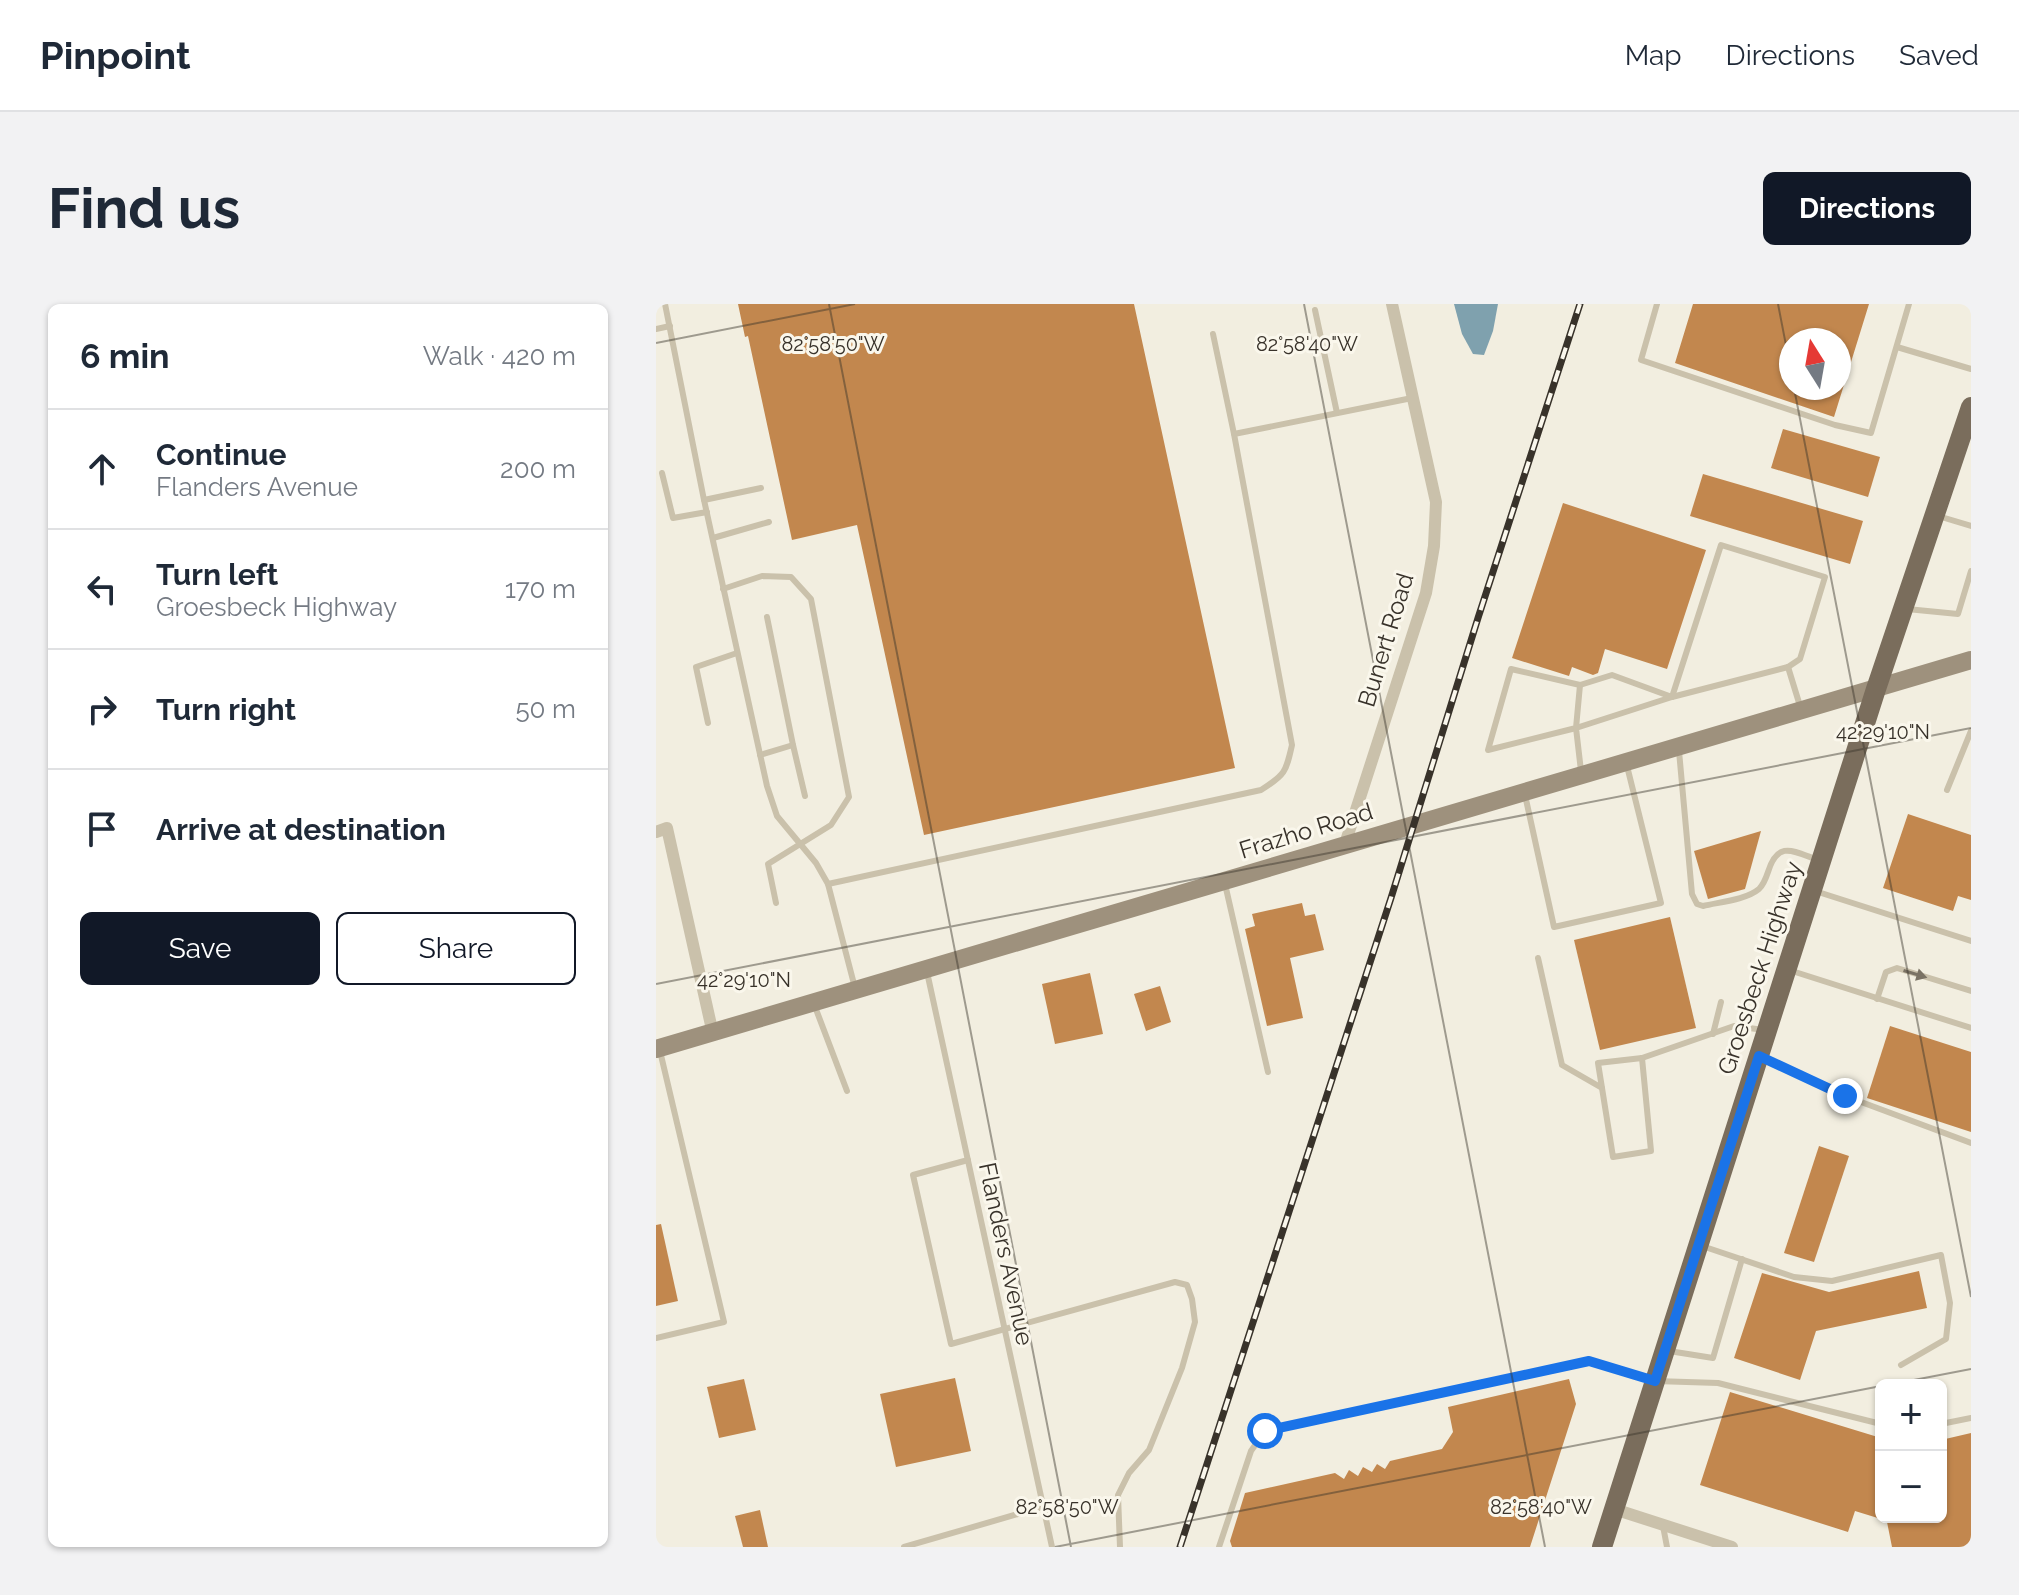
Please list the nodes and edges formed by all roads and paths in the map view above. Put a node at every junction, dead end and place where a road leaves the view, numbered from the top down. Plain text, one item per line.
1 (665, 304) edge
2 (1392, 304) edge
3 (1657, 304) edge
4 (1909, 304) edge
5 (1315, 310) dead end
6 (670, 326) junction
7 (656, 329) edge
8 (1213, 334) dead end
9 (1897, 347) junction
10 (1971, 369) edge
11 (1413, 398) junction
12 (1337, 413) junction
13 (1970, 414) edge
14 (1234, 434) junction
15 (662, 473) dead end
16 (761, 488) dead end
17 (704, 500) junction
18 (707, 512) junction
19 (1935, 514) junction
20 (769, 522) dead end
21 (1971, 526) edge
22 (713, 538) junction
23 (1971, 571) edge
24 (723, 589) junction
25 (1903, 608) junction
26 (767, 617) dead end
27 (737, 653) junction
28 (1971, 660) edge
29 (1788, 667) junction
30 (1580, 685) junction
31 (1876, 689) junction
32 (1672, 697) junction
33 (1802, 711) junction
34 (708, 723) dead end
35 (1576, 728) junction
36 (1971, 731) edge
37 (793, 745) junction
38 (1679, 746) junction
39 (760, 755) junction
40 (1626, 762) junction
41 (1581, 774) junction
42 (1947, 790) dead end
43 (1525, 792) junction
44 (805, 796) dead end
45 (662, 830) edge
46 (799, 844) junction
47 (1345, 844) junction
48 (1821, 861) junction
49 (1224, 881) junction
50 (828, 884) junction
51 (1812, 890) junction
52 (776, 903) dead end
53 (1971, 941) edge
54 (1538, 958) dead end
55 (926, 969) junction
56 (1787, 969) junction
57 (856, 991) junction
58 (1971, 991) edge
59 (1877, 999) junction
60 (1721, 1002) dead end
61 (814, 1004) junction
62 (1970, 1026) edge
63 (1767, 1031) junction
64 (713, 1034) junction
65 (1713, 1034) junction
66 (658, 1048) edge
67 (1759, 1056) junction
68 (1642, 1058) junction
69 (1268, 1072) dead end
70 (1602, 1088) junction
71 (847, 1091) dead end
72 (1971, 1143) edge
73 (968, 1160) junction
74 (1699, 1245) junction
75 (1742, 1259) junction
76 (1004, 1329) junction
77 (656, 1338) edge
78 (1665, 1350) junction
79 (1901, 1365) dead end
80 (1655, 1381) junction
81 (1971, 1418) edge
82 (1875, 1422) edge
83 (1947, 1423) edge
84 (1042, 1507) junction
85 (1614, 1509) junction
86 (1663, 1526) junction
87 (904, 1547) edge
88 (1052, 1547) edge
89 (1120, 1547) edge
90 (1219, 1547) edge
91 (1602, 1547) edge
92 (1667, 1547) edge
93 (1732, 1547) edge

1 - 6 lane
2 - 11 street, Bunert Road
3 - 9 lane
4 - 9 lane
5 - 12 lane
6 - 7 lane
6 - 17 lane
8 - 14 lane
9 - 10 lane
11 - 12 lane
11 - 47 street, Bunert Road
12 - 14 lane
13 - 19 main road, Groesbeck Highway
14 - 50 lane
15 - 18 lane
16 - 17 lane
17 - 18 lane
18 - 22 lane
19 - 21 lane
19 - 25 main road, Groesbeck Highway
20 - 22 lane
22 - 24 lane
23 - 25 lane
24 - 27 lane
24 - 46 lane
25 - 31 main road, Groesbeck Highway
26 - 37 lane
27 - 34 lane
27 - 39 lane
28 - 31 street, Frazho Road
29 - 32 lane
29 - 32 lane
29 - 33 lane
30 - 32 lane
30 - 35 lane
30 - 35 lane
31 - 33 street, Frazho Road
31 - 48 main road, Groesbeck Highway
32 - 35 lane
33 - 38 street, Frazho Road
35 - 41 lane
36 - 42 lane
37 - 39 lane
37 - 44 lane
38 - 40 street, Frazho Road
38 - 48 lane
39 - 46 lane
40 - 41 street, Frazho Road
40 - 43 lane
41 - 43 street, Frazho Road
43 - 47 street, Frazho Road
45 - 64 street
46 - 50 lane
46 - 52 lane
47 - 49 street, Frazho Road
48 - 51 main road, Groesbeck Highway
49 - 55 street, Frazho Road
49 - 69 lane
50 - 57 lane
51 - 53 lane
51 - 56 main road, Groesbeck Highway
54 - 70 lane
55 - 57 street, Frazho Road
55 - 73 lane, Flanders Avenue
56 - 59 lane
56 - 63 main road, Groesbeck Highway
57 - 61 street, Frazho Road
59 -> 58 lane
59 - 62 lane
60 - 65 lane
61 - 64 street, Frazho Road
61 - 71 lane
63 - 65 lane
63 - 67 main road, Groesbeck Highway
64 - 66 street, Frazho Road
65 - 68 lane
66 - 77 lane
67 - 72 lane
67 - 74 main road, Groesbeck Highway
68 - 70 lane
68 - 70 lane
73 - 76 lane, Flanders Avenue
73 - 76 lane
74 - 75 lane
74 - 78 main road, Groesbeck Highway
75 - 78 lane
75 - 79 lane
76 - 84 lane, Flanders Avenue
76 - 89 lane
78 - 80 main road, Groesbeck Highway
80 - 82 lane
80 - 85 main road, Groesbeck Highway
80 - 90 lane
81 - 83 lane
84 - 87 lane
84 - 88 lane, Flanders Avenue
85 - 86 street
85 - 91 main road, Groesbeck Highway
86 - 92 lane
86 - 93 street

